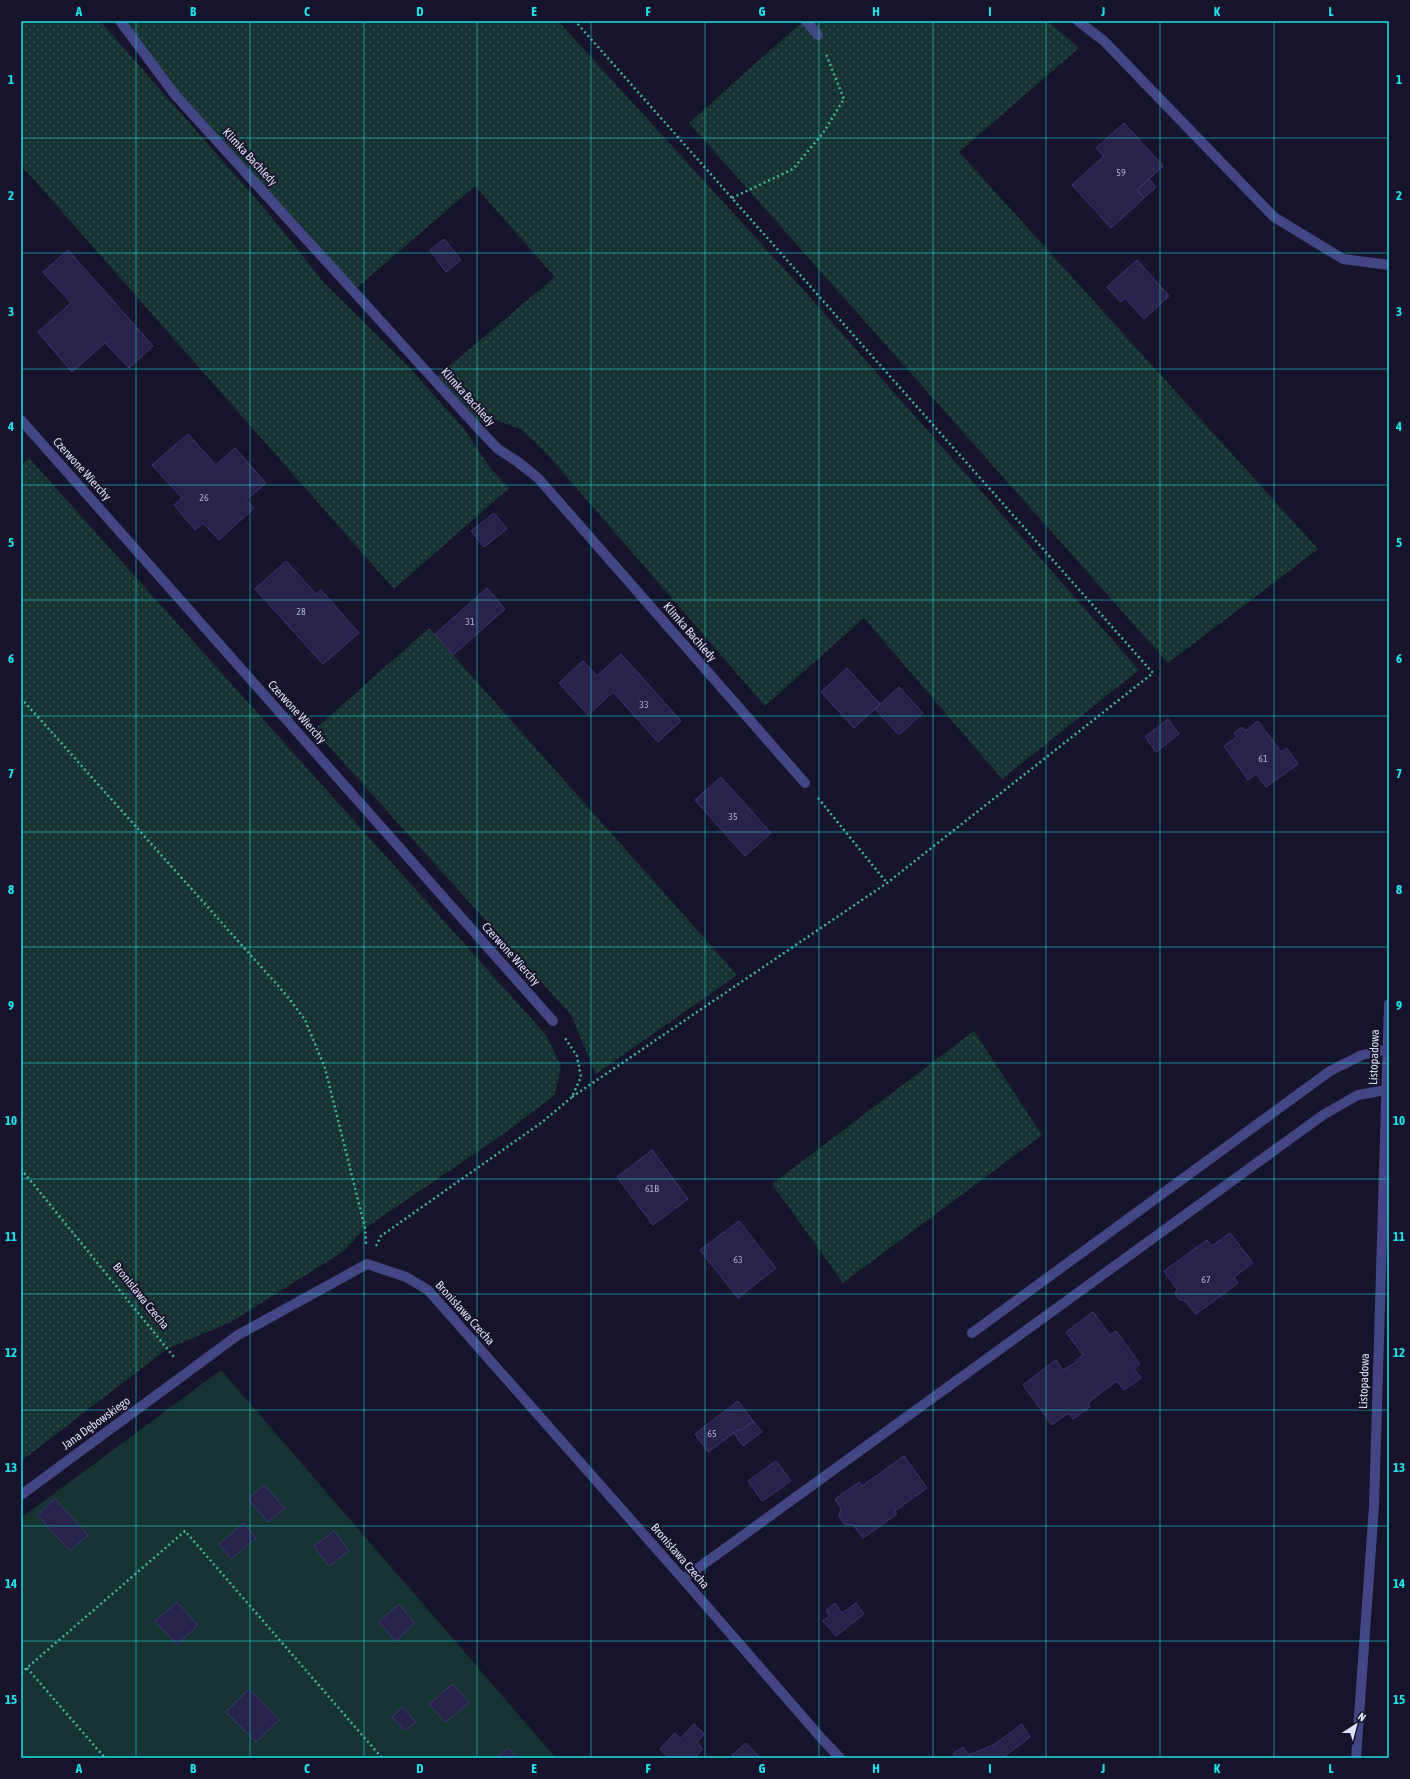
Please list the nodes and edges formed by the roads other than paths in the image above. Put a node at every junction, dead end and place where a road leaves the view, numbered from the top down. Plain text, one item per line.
1 (120, 21) edge
2 (806, 21) edge
3 (1078, 21) edge
4 (818, 35) road end
5 (1389, 265) edge
6 (21, 420) edge
7 (805, 782) road end
8 (1389, 1004) edge
9 (553, 1021) road end
10 (1388, 1049) junction
11 (1386, 1090) junction
12 (972, 1333) dead end
13 (187, 1372) joint
14 (21, 1495) edge
15 (683, 1578) junction
16 (840, 1758) edge
17 (1356, 1758) edge

1 - 7 street, Klimka Bachledy
2 - 4 street
3 - 5 street
6 - 9 street, Czerwone Wierchy
8 - 10 street, Listopadowa
10 - 11 street, Listopadowa
10 - 12 street
11 - 15 street
11 - 17 street, Listopadowa
13 - 14 street, Jana Dębowskiego
13 - 15 street, Bronisława Czecha
15 - 16 street, Bronisława Czecha

